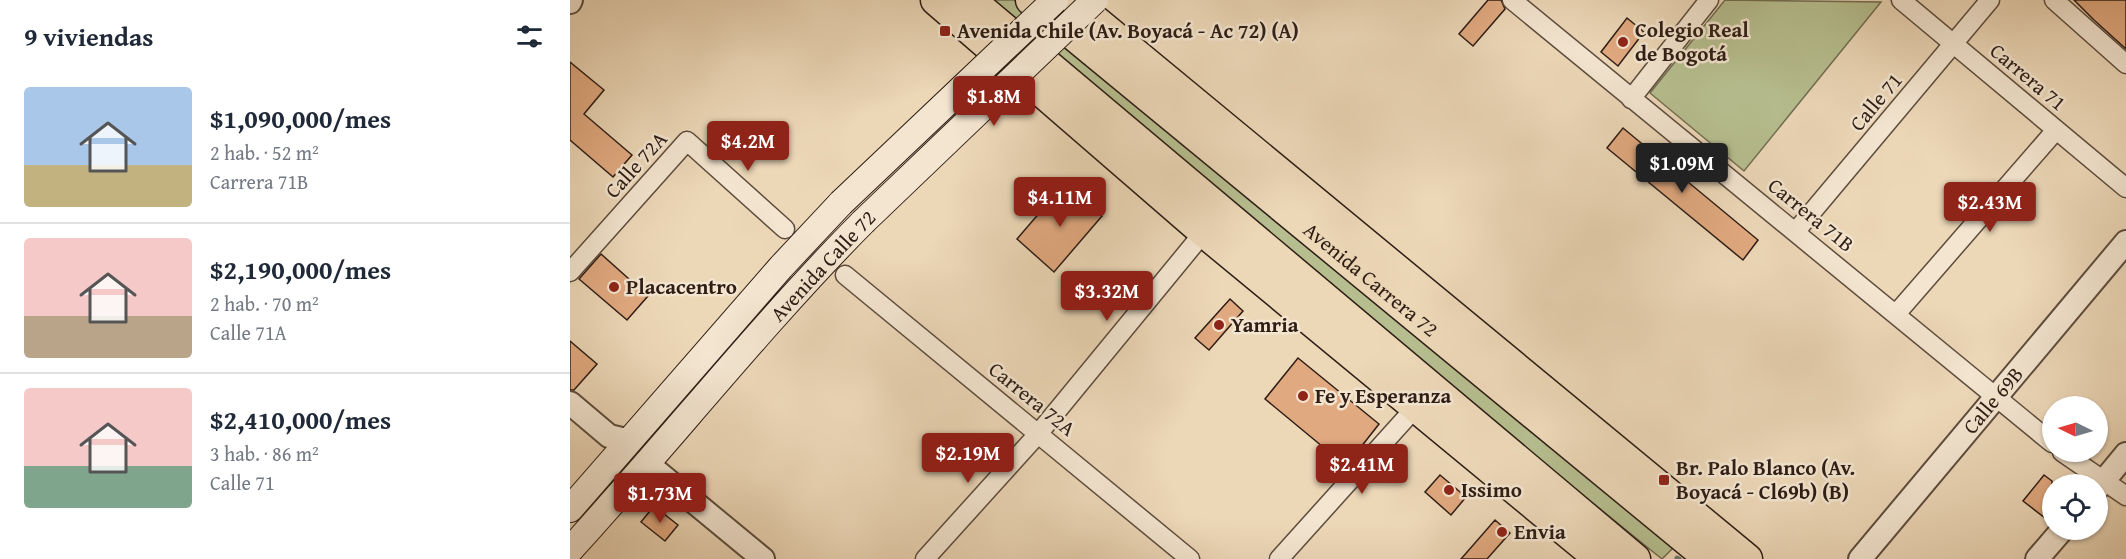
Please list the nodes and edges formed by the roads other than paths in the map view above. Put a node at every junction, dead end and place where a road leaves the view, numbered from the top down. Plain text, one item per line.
1 (936, 0) edge
2 (970, 0) edge
3 (1031, 0) edge
4 (1055, 0) edge
5 (1070, 0) edge
6 (1095, 0) edge
7 (1709, 0) edge
8 (1901, 0) edge
9 (1990, 0) edge
10 (2054, 0) edge
11 (1521, 3) edge
12 (1954, 44) junction
13 (2126, 64) edge
14 (1631, 99) junction
15 (2056, 130) junction
16 (1202, 141) junction
17 (1266, 161) junction
18 (2126, 188) edge
19 (785, 229) dead end
20 (1796, 231) junction
21 (1204, 232) junction
22 (2126, 242) edge
23 (1271, 255) junction
24 (570, 272) edge
25 (845, 275) dead end
26 (1430, 297) junction
27 (1288, 302) junction
28 (1896, 314) junction
29 (1329, 336) junction
30 (1388, 354) junction
31 (1469, 362) junction
32 (1996, 397) junction
33 (570, 403) edge
34 (1415, 408) junction
35 (1038, 434) junction
36 (2042, 435) edge
37 (620, 438) junction
38 (2126, 454) edge
39 (2074, 462) edge
40 (648, 464) junction
41 (2087, 474) edge
42 (2108, 475) edge
43 (2108, 488) edge
44 (2126, 496) edge
45 (570, 508) edge
46 (2053, 540) edge
47 (570, 550) edge
48 (763, 559) edge
49 (925, 559) edge
50 (1190, 559) edge
51 (1279, 559) edge
52 (1600, 559) edge
53 (1635, 559) edge
54 (1710, 559) edge
55 (1748, 559) edge
56 (1860, 559) edge
57 (2037, 559) edge

1 - 21 highway
2 - 23 highway
3 - 16 highway, Avenida Carrera 72
4 - 37 main road, Avenida Calle 72, bridge
5 - 17 highway, Avenida Carrera 72
6 - 40 main road, Avenida Calle 72, bridge
7 - 14 street
8 - 12 street, Carrera 71
9 - 12 street, Calle 71
10 - 13 street
11 - 14 street, Carrera 71B
12 - 15 street, Carrera 71
12 - 20 street, Calle 71
14 - 20 street, Carrera 71B
15 - 18 street, Carrera 71
15 - 28 street
16 - 17 highway
16 - 31 highway, Avenida Carrera 72
17 - 26 highway, Avenida Carrera 72
19 - 24 street, Calle 72A
20 - 28 street, Carrera 71B
21 - 27 highway
21 - 35 street
22 - 32 street, Calle 69B
23 - 27 highway
23 - 30 highway
25 - 35 street, Carrera 72A
26 - 31 highway
26 - 55 highway, Avenida Carrera 72
27 - 29 highway
28 - 32 street, Carrera 71B
29 - 30 highway
29 - 34 highway
30 - 53 highway
31 - 54 highway, Avenida Carrera 72
32 - 36 street, Carrera 71B
32 - 56 street, Calle 69B
33 - 37 street
34 - 51 street
34 - 52 highway
35 - 49 street
35 - 50 street, Carrera 72A
37 - 45 main road, Avenida Calle 72
38 - 42 street
39 - 41 street
40 - 47 main road, Avenida Calle 72
40 - 48 street
43 - 44 street
46 - 57 street

